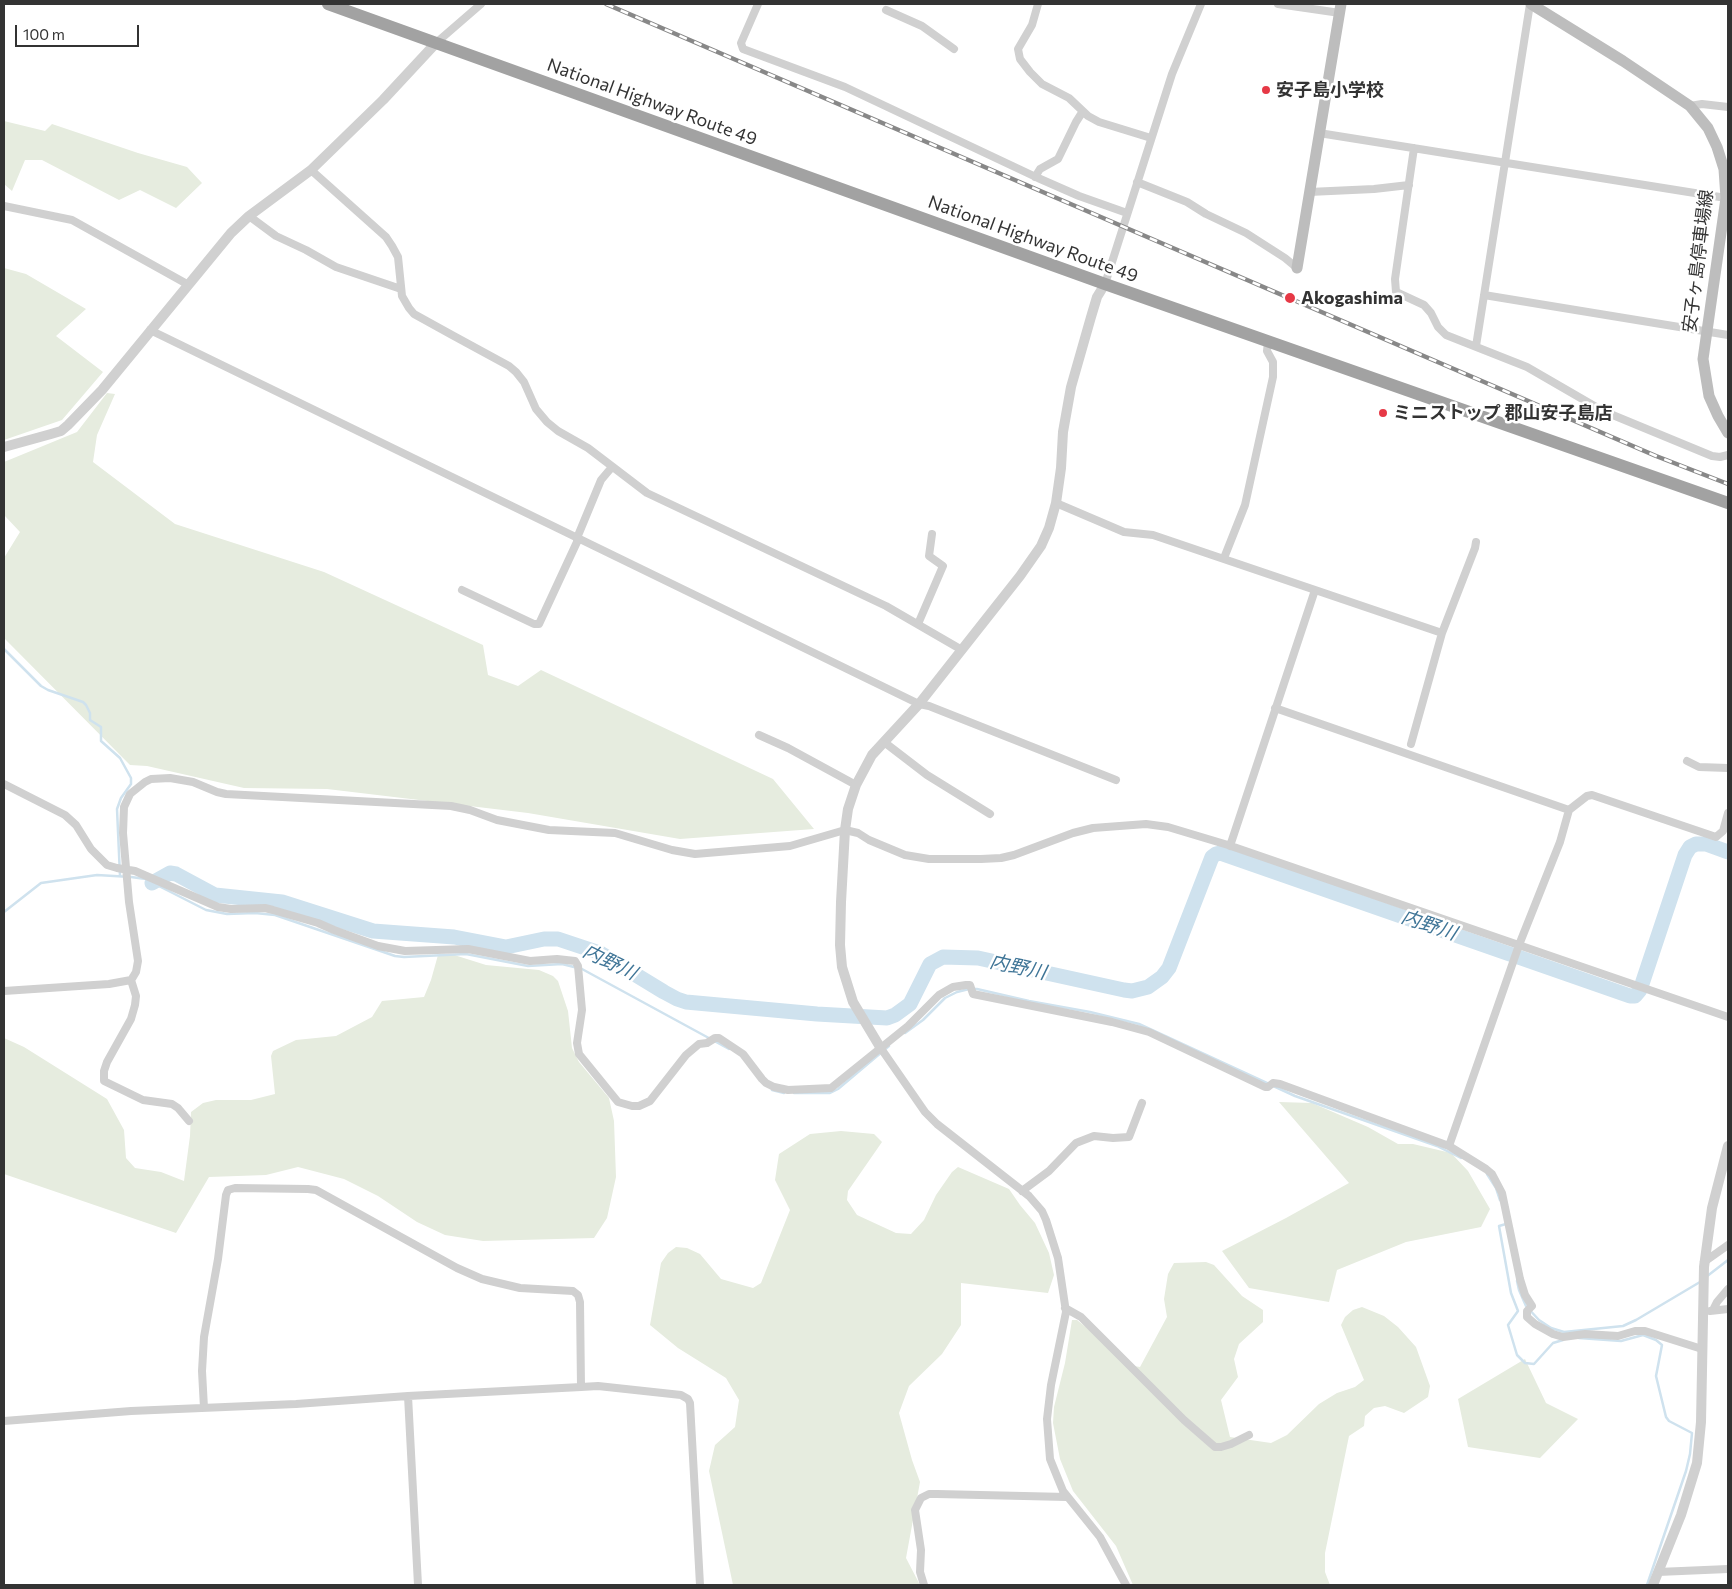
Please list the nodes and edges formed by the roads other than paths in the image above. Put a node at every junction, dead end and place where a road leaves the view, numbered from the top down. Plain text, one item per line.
1 (328, 4) edge
2 (481, 4) edge
3 (758, 4) edge
4 (1038, 4) edge
5 (1201, 4) edge
6 (1278, 4) edge
7 (1531, 4) edge
8 (1340, 8) edge
9 (886, 10) dead end
10 (436, 43) junction
11 (954, 49) dead end
12 (1690, 106) junction
13 (1728, 107) edge
14 (1083, 111) junction
15 (1319, 133) junction
16 (1151, 138) junction
17 (1414, 148) junction
18 (1505, 162) junction
19 (311, 170) junction
20 (1035, 177) junction
21 (1136, 182) junction
22 (1409, 185) junction
23 (1309, 192) junction
24 (1726, 198) junction
25 (4, 206) edge
26 (1128, 213) junction
27 (249, 216) junction
28 (1297, 268) joint
29 (187, 284) junction
30 (1105, 284) junction
31 (401, 289) junction
32 (1484, 295) junction
33 (150, 330) junction
34 (1706, 331) junction
35 (1728, 335) edge
36 (1268, 342) junction
37 (1476, 346) junction
38 (1728, 433) edge
39 (4, 447) edge
40 (1728, 455) edge
41 (612, 468) junction
42 (1056, 503) junction
43 (1728, 503) edge
44 (932, 534) dead end
45 (578, 538) junction
46 (1476, 542) dead end
47 (1224, 558) junction
48 (462, 590) dead end
49 (1315, 590) junction
50 (918, 624) junction
51 (1442, 633) junction
52 (962, 650) junction
53 (919, 704) junction
54 (1276, 708) junction
55 (759, 735) dead end
56 (884, 742) junction
57 (1411, 744) dead end
58 (1687, 761) dead end
59 (1728, 768) edge
60 (1116, 780) dead end
61 (4, 784) edge
62 (856, 784) junction
63 (1569, 810) junction
64 (1728, 813) edge
65 (990, 814) dead end
66 (845, 830) junction
67 (1228, 845) junction
68 (127, 869) junction
69 (1519, 945) junction
70 (130, 980) junction
71 (4, 991) edge
72 (1728, 1017) edge
73 (880, 1047) junction
74 (1142, 1103) dead end
75 (189, 1121) dead end
76 (1449, 1146) junction
77 (1728, 1146) edge
78 (1022, 1191) junction
79 (1728, 1245) edge
80 (1704, 1262) junction
81 (1728, 1289) edge
82 (1066, 1308) junction
83 (1728, 1309) edge
84 (1708, 1311) junction
85 (1702, 1349) junction
86 (582, 1387) junction
87 (408, 1396) junction
88 (204, 1408) junction
89 (4, 1421) edge
90 (1250, 1435) dead end
91 (1067, 1497) junction
92 (1728, 1569) edge
93 (1658, 1572) junction
94 (418, 1585) edge
95 (700, 1585) edge
96 (924, 1585) edge
97 (1126, 1585) edge
98 (1653, 1585) edge

1 - 10 highway, National Highway Route 49
2 - 10 street
3 - 20 street
4 - 14 street
5 - 16 street
6 - 8 street
7 - 12 main road, 安子ヶ島停車場線
7 - 18 street
8 - 15 main road
9 - 11 street
10 - 19 street
10 - 30 highway, National Highway Route 49
12 - 13 street
12 - 24 main road, 安子ヶ島停車場線
14 - 16 street
14 - 20 street
15 - 17 street
15 - 23 main road
16 - 21 street
17 - 18 street
17 - 22 street
18 - 24 street
18 - 32 street
19 - 27 street
19 - 31 street
20 - 26 street
21 - 26 street
21 - 28 street
22 - 23 street
22 - 37 street
23 - 28 main road
24 - 34 main road, 安子ヶ島停車場線
25 - 29 street
26 - 30 street
27 - 29 street
27 - 31 street
29 - 33 street
30 - 36 highway, National Highway Route 49
30 - 42 street
31 - 41 street
32 - 34 street
32 - 37 street
33 - 39 street
33 - 45 street
34 - 35 street
34 - 38 main road, 安子ヶ島停車場線
36 - 43 highway, National Highway Route 49
36 - 47 street
37 - 40 street
41 - 45 street
41 - 50 street
42 - 47 street
42 - 52 street
44 - 50 street
45 - 48 street
45 - 53 street
46 - 51 street
47 - 49 street
49 - 51 street
49 - 54 street
50 - 52 street
51 - 57 street
52 - 53 street
53 - 56 street
53 - 60 street
54 - 63 street
54 - 67 street
55 - 62 street
56 - 62 street
56 - 65 street
58 - 59 street
61 - 68 street
62 - 66 street
63 - 64 street
63 - 69 street
66 - 67 street
66 - 68 street
66 - 73 street
67 - 69 street
68 - 70 street
68 - 73 street
69 - 72 street
69 - 76 street
70 - 71 street
70 - 75 street
73 - 76 street
73 - 78 street
74 - 78 street
76 - 85 street
77 - 80 street
78 - 82 street
79 - 80 street
80 - 84 street
81 - 84 street
82 - 90 street
82 - 91 street
83 - 84 street
84 - 85 street
85 - 93 street
86 - 87 street
86 - 88 street
86 - 95 street
87 - 88 street
87 - 94 street
88 - 89 street
91 - 96 street
91 - 97 street
92 - 93 street
93 - 98 street

